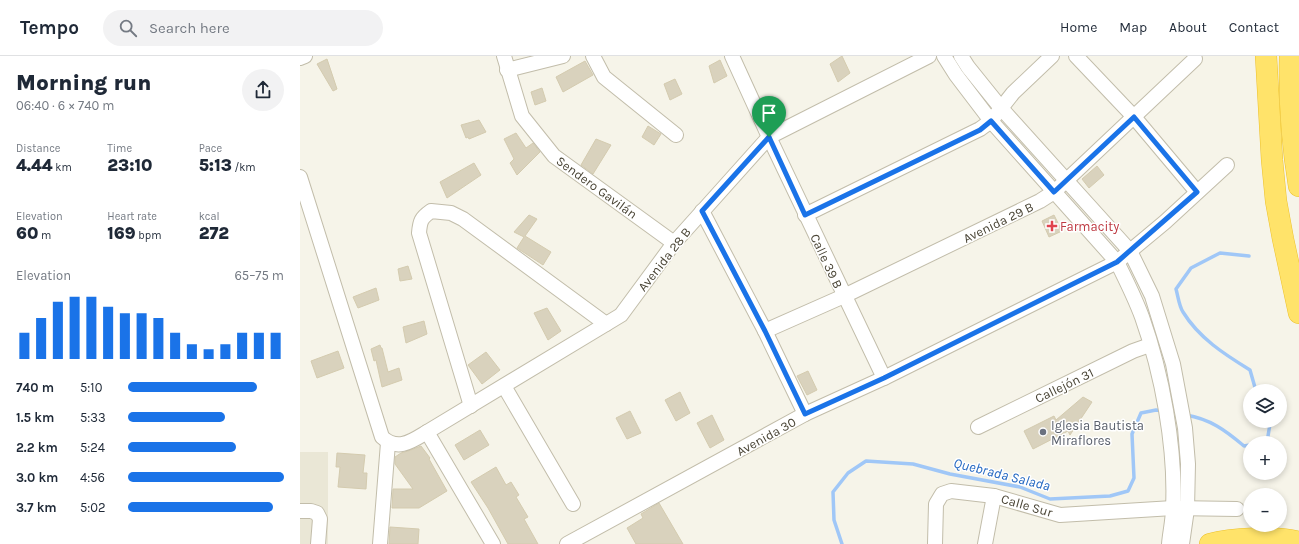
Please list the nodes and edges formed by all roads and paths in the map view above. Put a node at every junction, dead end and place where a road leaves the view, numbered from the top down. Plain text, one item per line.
1 (305, 56) edge
2 (504, 56) edge
3 (563, 56) edge
4 (593, 56) edge
5 (732, 56) edge
6 (929, 56) edge
7 (944, 56) edge
8 (961, 56) edge
9 (1052, 56) edge
10 (1076, 56) edge
11 (1266, 56) edge
12 (1290, 56) edge
13 (300, 58) edge
14 (1195, 59) dead end
15 (508, 70) junction
16 (1002, 108) junction
17 (1134, 117) junction
18 (991, 121) junction
19 (676, 135) dead end
20 (769, 137) junction
21 (1227, 165) dead end
22 (300, 176) edge
23 (1066, 180) junction
24 (1299, 186) edge
25 (1054, 192) junction
26 (1197, 192) junction
27 (702, 211) junction
28 (805, 215) junction
29 (674, 243) junction
30 (1130, 251) junction
31 (1117, 262) junction
32 (844, 296) junction
33 (1299, 313) edge
34 (606, 324) junction
35 (765, 331) junction
36 (1150, 345) junction
37 (884, 378) junction
38 (504, 386) junction
39 (471, 406) junction
40 (805, 414) junction
41 (978, 427) dead end
42 (427, 432) junction
43 (388, 443) junction
44 (994, 496) junction
45 (573, 504) dead end
46 (1180, 509) junction
47 (1237, 509) dead end
48 (300, 511) edge
49 (1299, 542) edge
50 (318, 544) edge
51 (380, 544) edge
52 (493, 544) edge
53 (567, 544) edge
54 (935, 544) edge
55 (985, 544) edge
56 (1169, 544) edge
57 (1182, 544) edge
58 (1210, 544) edge

1 - 13 street
2 - 15 street, Sendero Gavilán
3 - 15 street
4 - 19 street
5 - 20 street, Calle 39 B
6 - 20 street, Avenida 28 B
7 - 18 street
8 - 16 street
9 - 16 street
10 - 17 street
11 - 33 highway
12 - 24 highway
14 - 17 street, Avenida 29 B
15 - 29 street, Sendero Gavilán
16 - 18 street
16 - 23 street
17 - 23 street, Avenida 29 B
17 - 26 street
18 - 25 street
18 - 28 street
20 - 27 street, Avenida 28 B
20 - 28 street, Calle 39 B
21 - 26 street, Avenida 30
22 - 43 street
23 - 25 street, Avenida 29 B
23 - 30 street
25 - 31 street
25 - 32 street, Avenida 29 B
26 - 30 street, Avenida 30
27 - 29 street, Avenida 28 B
27 - 35 street
28 - 32 street, Calle 39 B
29 - 34 street, Avenida 28 B
30 - 31 street, Avenida 30
30 - 46 street
31 - 36 street
31 - 37 street, Avenida 30
32 - 35 street, Avenida 29 B
32 - 37 street, Calle 39 B
34 - 38 street, Avenida 28 B
34 - 39 street
35 - 40 street
36 - 41 street, Callejón 31
36 - 46 street
37 - 40 street, Avenida 30
38 - 39 street, Avenida 28 B
38 - 45 street
39 - 42 street, Avenida 28 B
40 - 53 street, Avenida 30
42 - 43 street, Avenida 28 B
42 - 52 street
43 - 51 street
44 - 46 street, Calle Sur
44 - 54 street, Calle Sur
44 - 55 street
46 - 47 street, Calle Sur
46 - 56 street
46 - 57 street
48 - 50 street
49 - 58 highway

